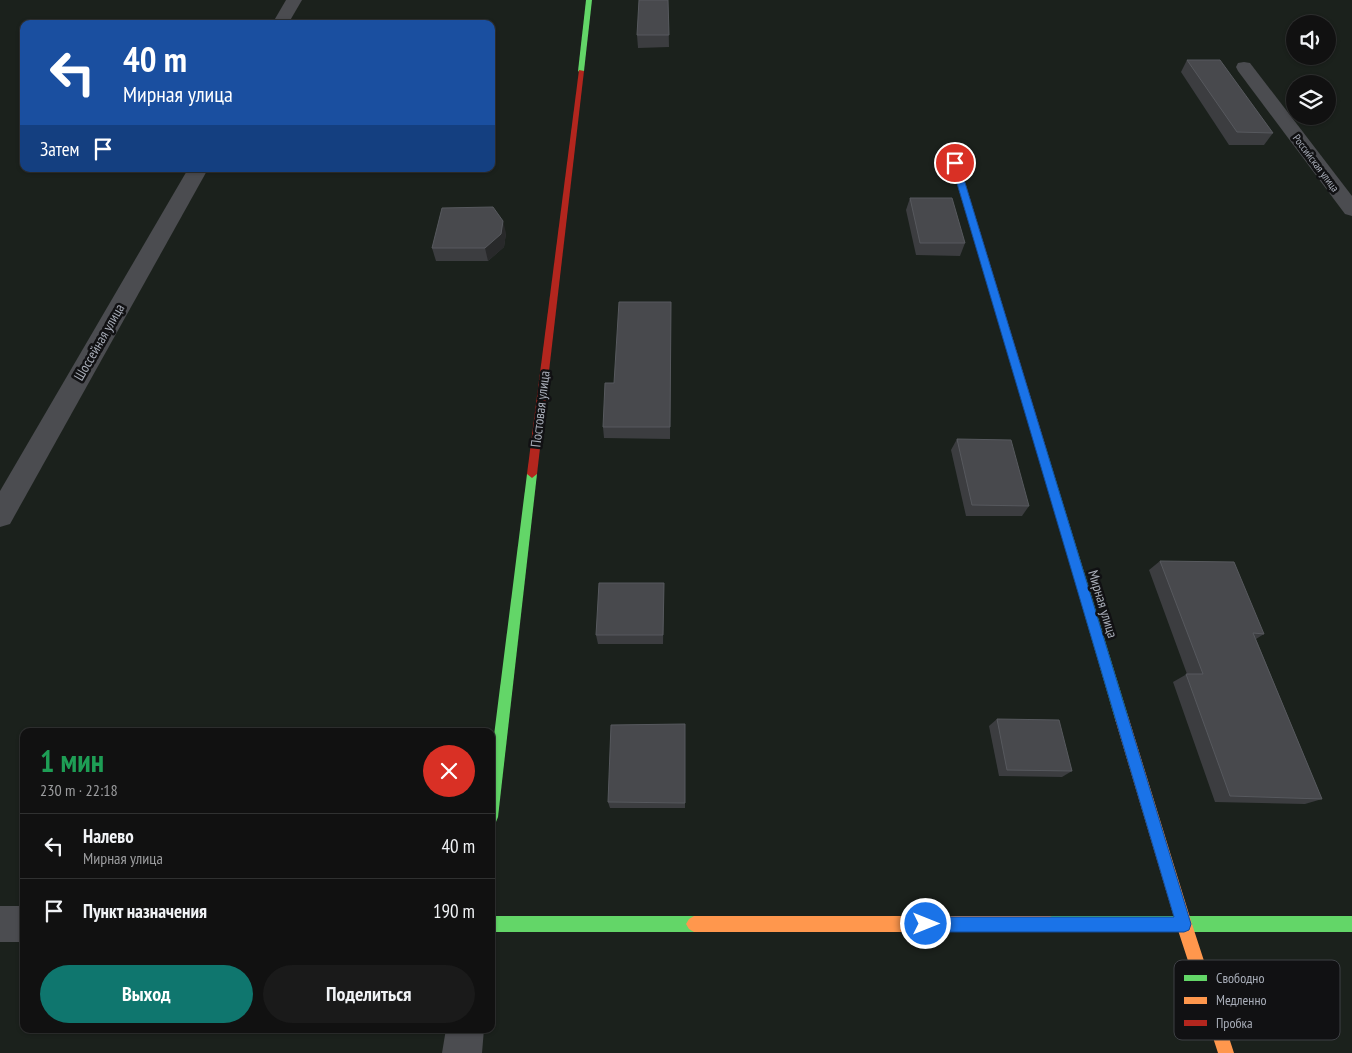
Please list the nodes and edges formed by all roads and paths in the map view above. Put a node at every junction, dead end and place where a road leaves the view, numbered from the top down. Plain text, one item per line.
1 (294, 0) edge
2 (590, 0) edge
3 (282, 20) edge
4 (1244, 67) dead end
5 (955, 163) dead end
6 (196, 172) edge
7 (1352, 210) edge
8 (0, 516) edge
9 (495, 784) edge
10 (0, 924) edge
11 (20, 924) edge
12 (495, 924) edge
13 (1184, 924) junction
14 (1352, 924) edge
15 (1196, 960) edge
16 (464, 1033) edge
17 (1222, 1040) edge
18 (462, 1053) edge
19 (1226, 1053) edge

1 - 3 street
2 - 9 street, Постовая улица
4 - 7 street, Российская улица
5 - 13 street, Мирная улица
6 - 8 street, Шоссейная улица
10 - 11 street
12 - 13 street
13 - 14 street
13 - 15 street, Мирная улица
16 - 18 street
17 - 19 street, Мирная улица

